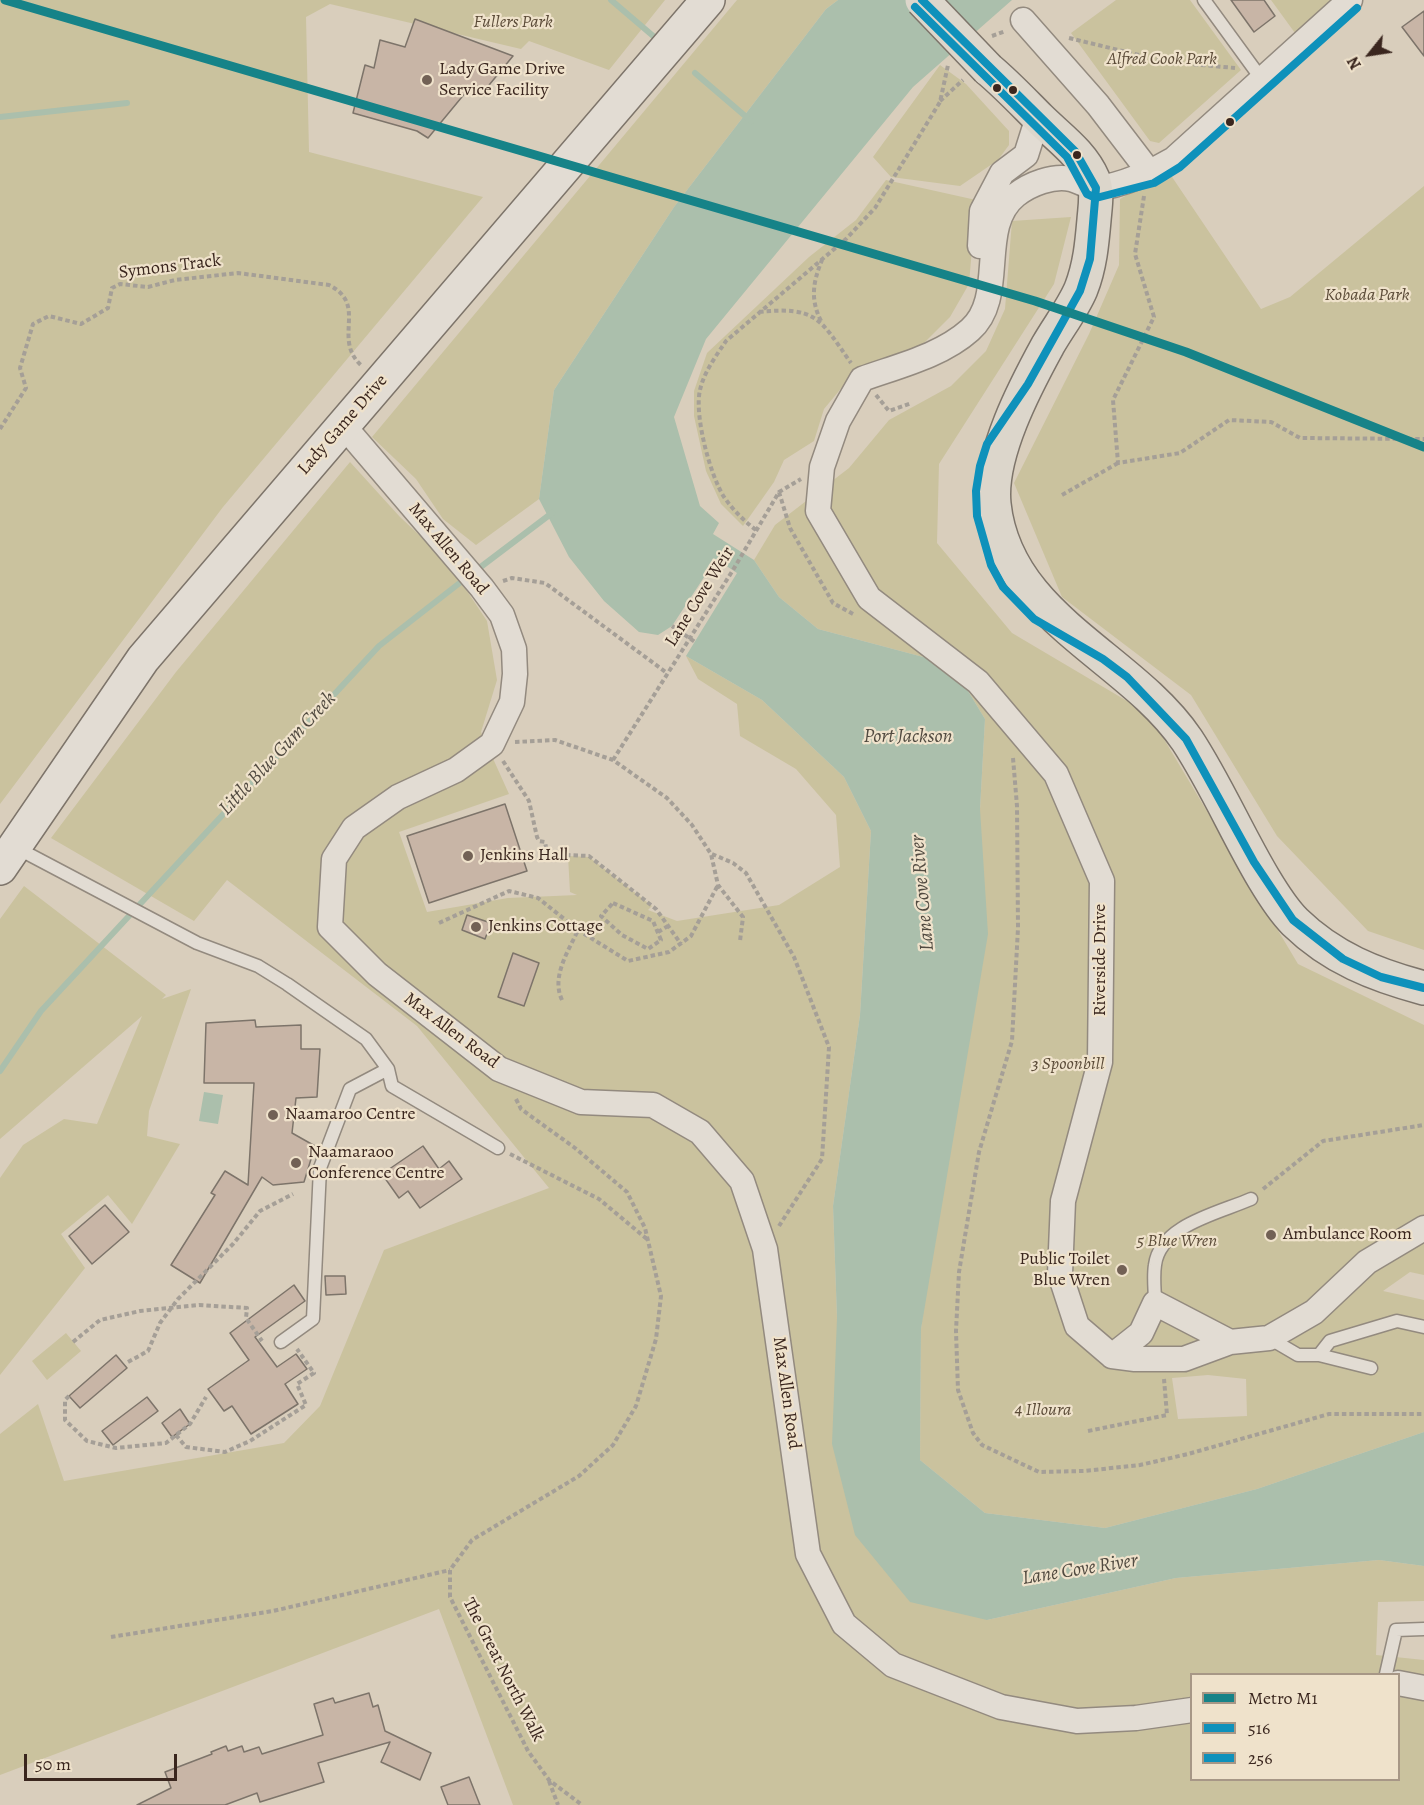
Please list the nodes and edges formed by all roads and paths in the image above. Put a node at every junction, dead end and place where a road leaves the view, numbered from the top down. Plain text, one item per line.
1 (708, 0) edge
2 (922, 0) edge
3 (1204, 0) edge
4 (1350, 0) edge
5 (1023, 20) dead end
6 (1040, 40) junction
7 (951, 59) dead end
8 (976, 74) junction
9 (1258, 74) junction
10 (940, 102) junction
11 (1038, 117) junction
12 (1144, 175) junction
13 (1096, 188) junction
14 (824, 256) junction
15 (759, 313) junction
16 (822, 322) junction
17 (933, 354) junction
18 (862, 379) junction
19 (381, 381) junction
20 (912, 403) dead end
21 (343, 424) junction
22 (0, 429) edge
23 (1424, 439) edge
24 (1118, 463) junction
25 (822, 467) junction
26 (779, 492) junction
27 (1062, 495) dead end
28 (790, 528) dead end
29 (756, 530) junction
30 (482, 588) junction
31 (672, 626) dead end
32 (690, 638) junction
33 (695, 642) dead end
34 (667, 673) junction
35 (496, 749) junction
36 (612, 760) junction
37 (1014, 760) dead end
38 (1017, 806) dead end
39 (548, 853) dead end
40 (711, 854) junction
41 (566, 855) dead end
42 (7, 857) edge
43 (718, 885) junction
44 (439, 923) dead end
45 (668, 926) junction
46 (578, 930) junction
47 (658, 932) junction
48 (740, 941) dead end
49 (681, 944) junction
50 (1424, 988) edge
51 (562, 1000) dead end
52 (388, 1069) junction
53 (499, 1069) junction
54 (1424, 1125) edge
55 (498, 1148) joint
56 (293, 1194) dead end
57 (1251, 1199) joint
58 (1424, 1228) edge
59 (648, 1240) junction
60 (765, 1248) junction
61 (1155, 1303) junction
62 (172, 1307) junction
63 (1424, 1327) edge
64 (1269, 1338) junction
65 (262, 1341) dead end
66 (73, 1342) dead end
67 (280, 1342) dead end
68 (1230, 1342) junction
69 (296, 1347) dead end
70 (1318, 1355) junction
71 (1112, 1356) junction
72 (1162, 1360) junction
73 (128, 1362) dead end
74 (1371, 1368) dead end
75 (69, 1396) dead end
76 (206, 1396) dead end
77 (1088, 1431) dead end
78 (176, 1435) junction
79 (450, 1570) junction
80 (1424, 1629) edge
81 (111, 1637) dead end
82 (1386, 1673) edge
83 (1400, 1683) edge
84 (1424, 1688) edge
85 (1190, 1710) edge
86 (549, 1780) junction
87 (558, 1805) edge
88 (582, 1805) edge

1 - 19 main road, Lady Game Drive
2 - 8 main road, bridge
3 - 9 lane
4 - 9 street
5 - 6 street
6 - 9 path
6 - 12 street
7 - 10 path
8 - 10 path
8 - 11 main road
9 - 12 street
10 - 14 path
11 - 13 main road
11 - 17 street
12 - 13 street
12 - 24 path
13 - 17 street
13 - 50 main road
14 - 15 path
14 - 16 path
15 - 16 path
15 - 29 path
16 - 18 path
17 - 18 street
18 - 20 path
18 - 25 street, Riverside Drive
19 - 21 main road, Lady Game Drive
19 - 22 path, Symons Track
21 - 30 street, Max Allen Road
21 - 42 main road, Lady Game Drive
23 - 24 path
24 - 27 path
25 - 26 path
25 - 71 street, Riverside Drive
26 - 28 path
26 - 29 path, Lane Cove Weir
29 - 32 path, Lane Cove Weir
30 - 34 path
30 - 35 street, Max Allen Road
31 - 32 path
32 - 33 path
32 - 34 path, Lane Cove Weir
34 - 36 path, Lane Cove Weir
35 - 36 path
35 - 39 path
35 - 53 street, Max Allen Road
36 - 40 path
37 - 38 path
40 - 43 path
40 - 60 path
41 - 45 path
42 - 52 lane
43 - 48 path
43 - 49 path
44 - 46 path
45 - 47 path
45 - 49 path
46 - 49 path
46 - 51 path
47 - 47 path
52 - 55 lane
52 - 67 lane
53 - 59 path
53 - 60 street, Max Allen Road
54 - 57 path
55 - 59 path
56 - 62 path
57 - 61 lane
58 - 64 street
59 - 79 path
60 - 85 street, Max Allen Road
61 - 68 street
61 - 71 street
62 - 65 path
62 - 66 path
62 - 73 path
63 - 70 lane
64 - 68 street
64 - 70 lane
68 - 72 street
69 - 78 path
70 - 74 lane
71 - 72 street
72 - 77 path
75 - 78 path
76 - 78 path
79 - 81 path
79 - 86 path, The Great North Walk
80 - 82 lane
83 - 84 street
86 - 87 path
86 - 88 path, The Great North Walk

